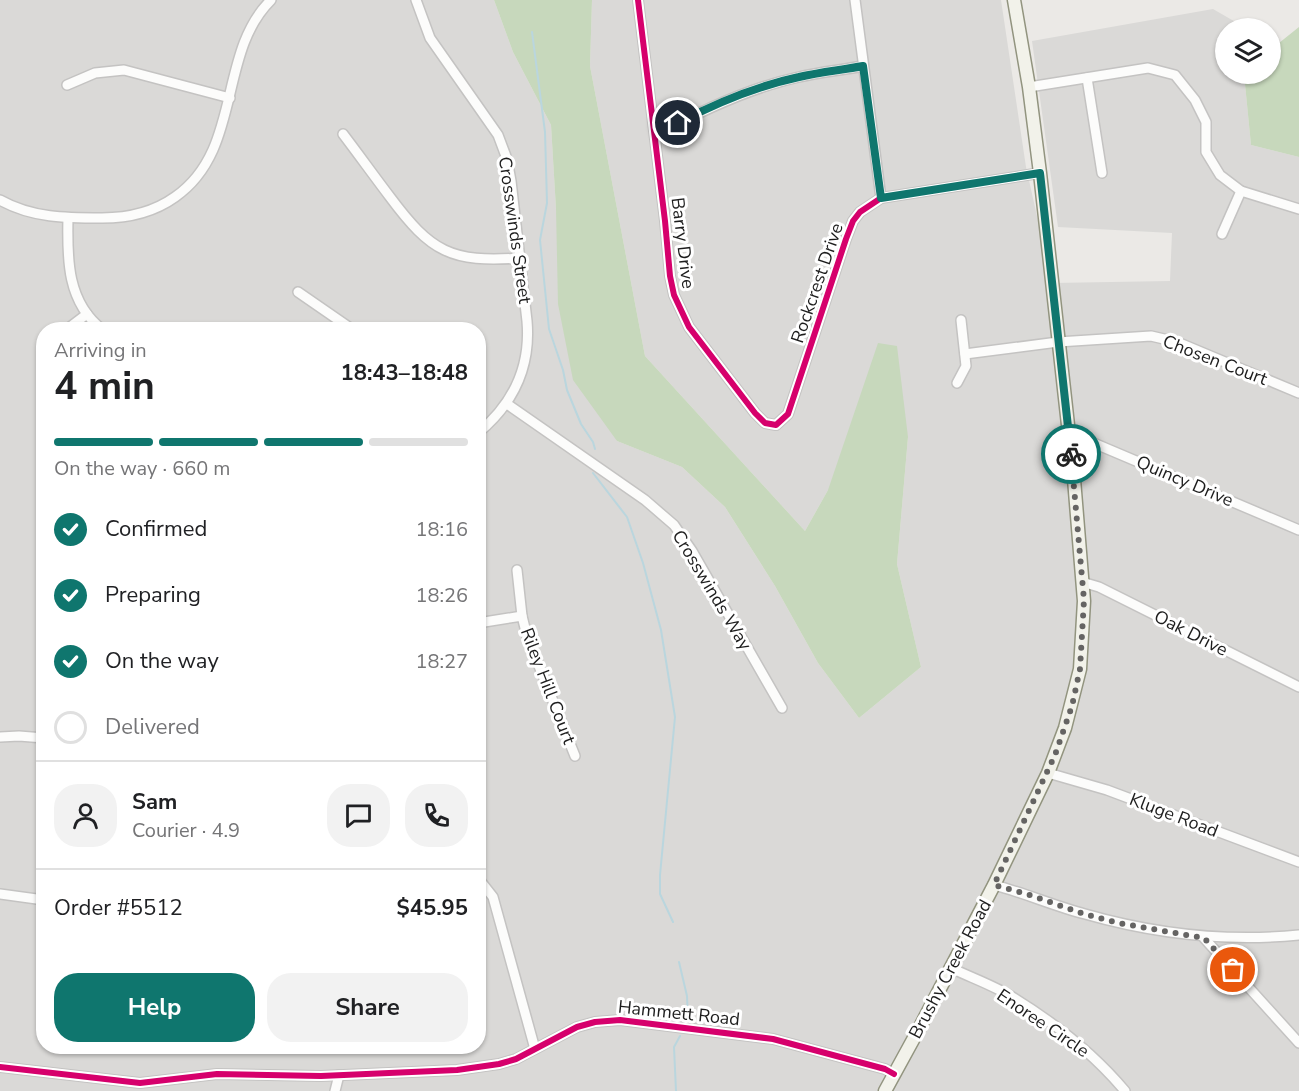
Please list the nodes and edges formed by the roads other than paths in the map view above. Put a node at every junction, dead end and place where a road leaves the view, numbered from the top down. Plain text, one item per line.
1 (271, 0) edge
2 (416, 0) edge
3 (638, 0) edge
4 (855, 0) edge
5 (1014, 0) edge
6 (863, 66) junction
7 (1087, 78) junction
8 (67, 85) dead end
9 (1029, 87) junction
10 (230, 98) junction
11 (343, 134) dead end
12 (654, 136) junction
13 (1040, 173) junction
14 (1102, 173) dead end
15 (1241, 191) junction
16 (881, 198) junction
17 (0, 200) edge
18 (1299, 209) edge
19 (68, 218) junction
20 (1222, 234) dead end
21 (520, 258) junction
22 (298, 292) dead end
23 (87, 314) junction
24 (961, 320) dead end
25 (76, 322) edge
26 (95, 322) edge
27 (341, 322) edge
28 (1058, 342) junction
29 (965, 354) junction
30 (957, 383) dead end
31 (1299, 393) edge
32 (507, 404) junction
33 (792, 405) joint
34 (486, 425) edge
35 (1069, 437) junction
36 (1299, 530) edge
37 (517, 570) dead end
38 (1082, 582) junction
39 (522, 616) junction
40 (486, 622) edge
41 (1299, 687) edge
42 (782, 708) dead end
43 (0, 737) edge
44 (36, 737) edge
45 (575, 756) dead end
46 (1048, 773) junction
47 (1299, 862) edge
48 (994, 885) junction
49 (486, 888) edge
50 (0, 894) edge
51 (36, 899) edge
52 (1299, 935) edge
53 (1204, 938) junction
54 (951, 968) junction
55 (1299, 1043) edge
56 (535, 1049) junction
57 (0, 1067) edge
58 (894, 1074) junction
59 (339, 1075) junction
60 (335, 1091) edge
61 (885, 1091) edge
62 (1125, 1091) edge

1 - 10 street
2 - 21 street, Crosswinds Street
3 - 12 street, Barry Drive
4 - 6 street
5 - 9 main road, Brushy Creek Road
6 - 12 street
6 - 16 street
7 - 9 street
7 - 14 street
7 - 15 street
8 - 10 street
9 - 13 main road, Brushy Creek Road
10 - 19 street
11 - 21 street
12 - 33 street, Barry Drive
13 - 16 street, Rockcrest Drive
13 - 28 main road, Brushy Creek Road
15 - 18 street
15 - 20 street
16 - 33 street, Rockcrest Drive
17 - 19 street
19 - 23 street
21 - 32 street, Crosswinds Street
22 - 27 street
23 - 25 street
23 - 26 street
24 - 29 street
28 - 29 street, Chosen Court
28 - 31 street, Chosen Court
28 - 35 main road, Brushy Creek Road
29 - 30 street
32 - 34 street, Crosswinds Street
32 - 42 street, Crosswinds Way
35 - 36 street, Quincy Drive
35 - 38 main road, Brushy Creek Road
37 - 39 street, Riley Hill Court
38 - 41 street, Oak Drive
38 - 46 main road, Brushy Creek Road
39 - 40 street
39 - 45 street, Riley Hill Court
43 - 44 street
46 - 47 street, Kluge Road
46 - 48 main road, Brushy Creek Road
48 - 53 street
48 - 54 main road, Brushy Creek Road
49 - 56 street
50 - 51 street
52 - 53 street
53 - 55 street
54 - 58 main road, Brushy Creek Road
54 - 62 street, Enoree Circle
56 - 58 street, Hammett Road
56 - 59 street, Hammett Road
57 - 59 street, Hammett Road
58 - 61 main road, Brushy Creek Road
59 - 60 street

